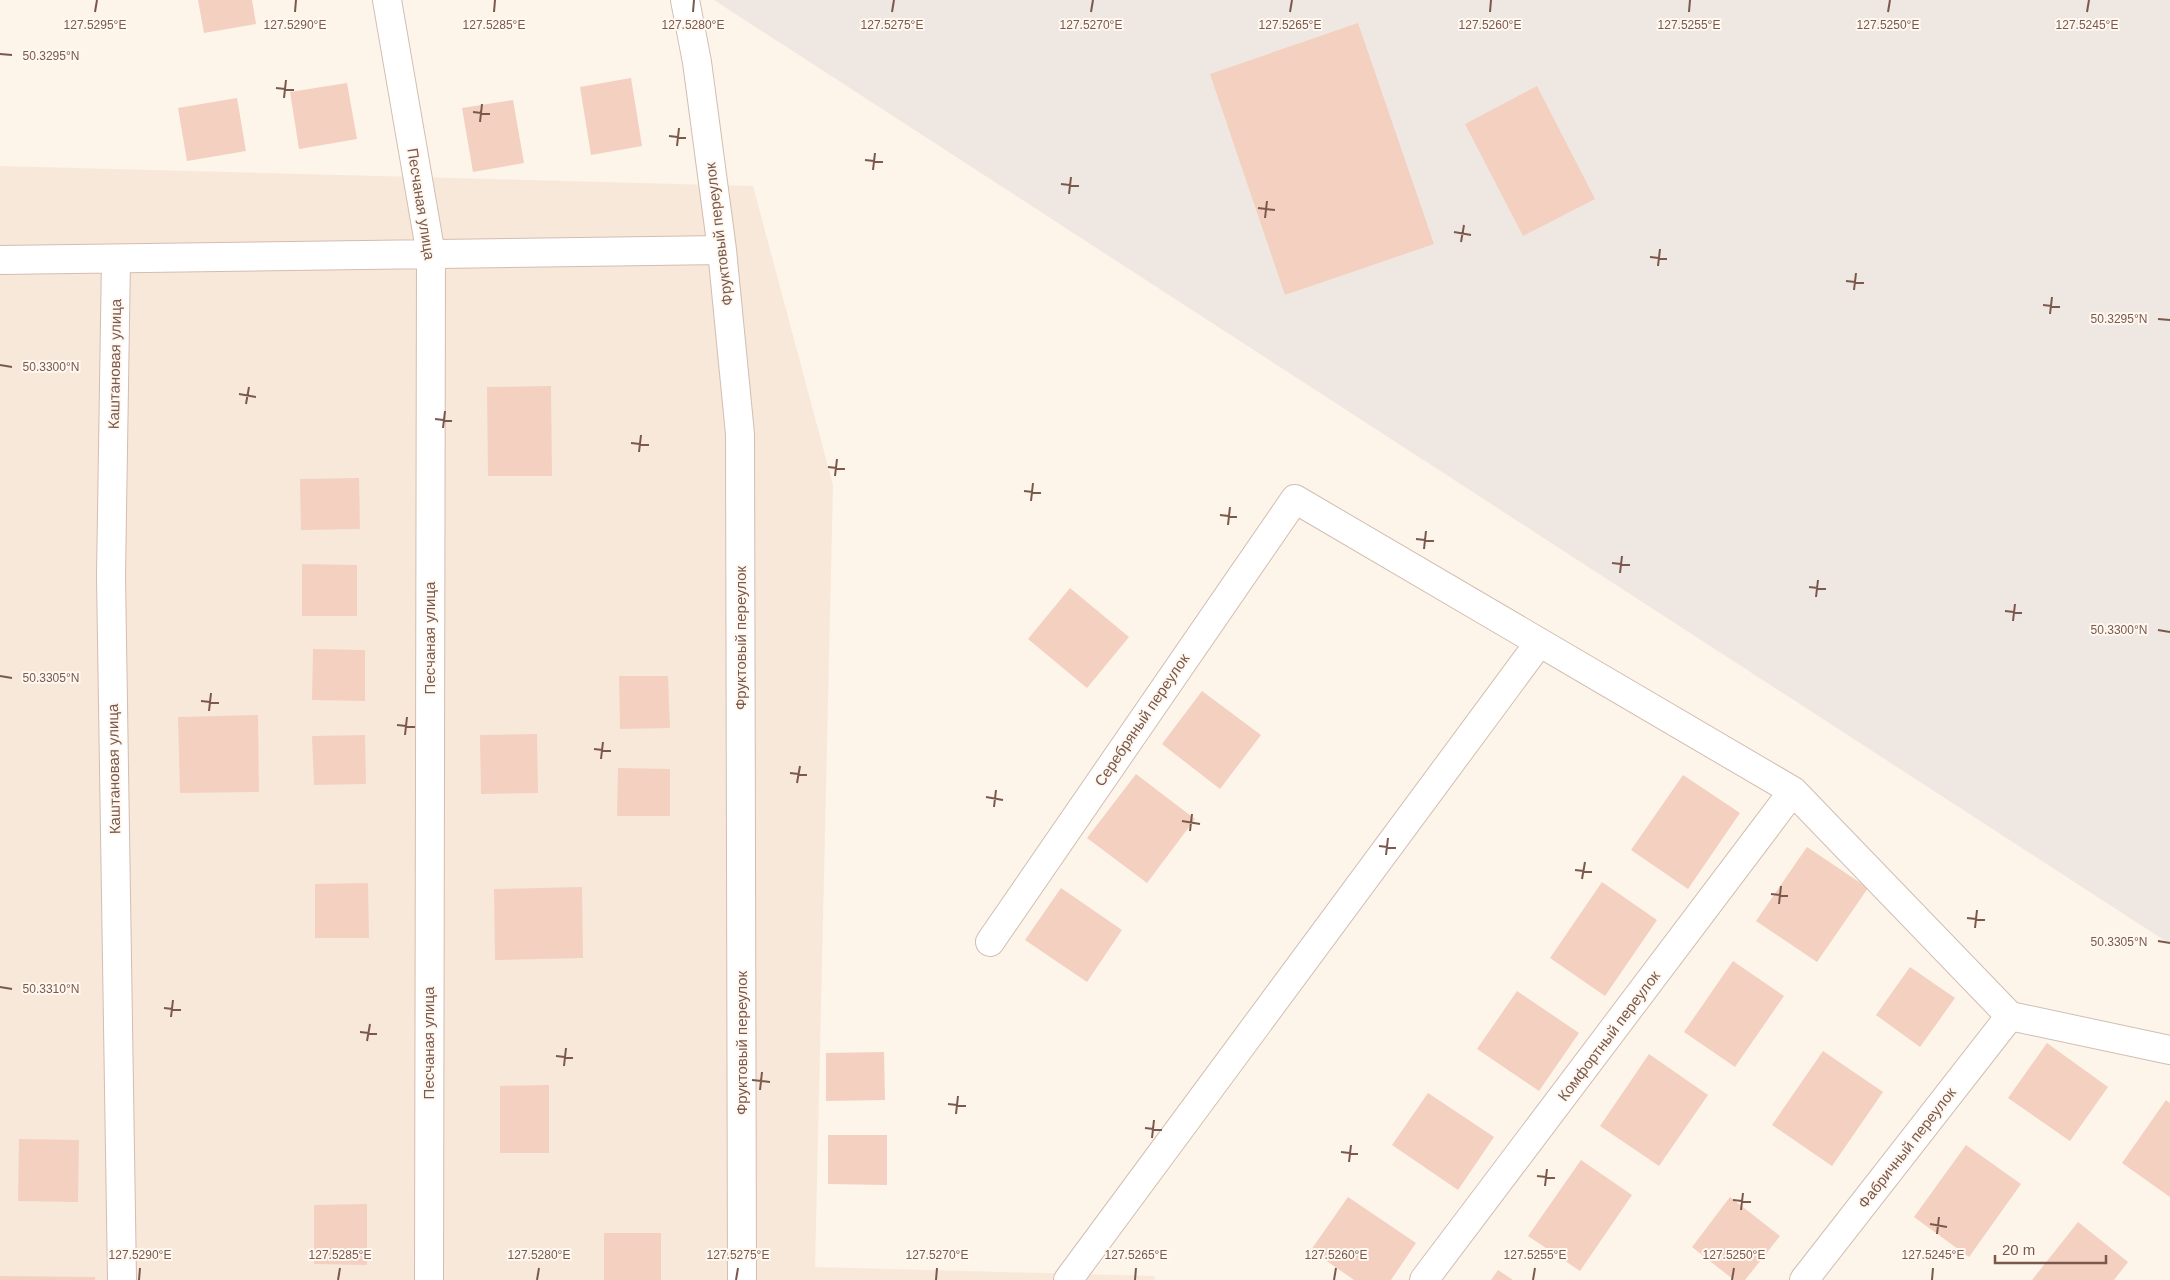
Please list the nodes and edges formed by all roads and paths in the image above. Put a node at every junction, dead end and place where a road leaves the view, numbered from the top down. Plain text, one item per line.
1 (387, 0) edge
2 (685, 0) edge
3 (722, 250) junction
4 (431, 255) junction
5 (116, 259) junction
6 (0, 260) edge
7 (1539, 643) junction
8 (1793, 791) junction
9 (990, 942) dead end
10 (2010, 1016) junction
11 (2170, 1050) edge
12 (122, 1280) edge
13 (429, 1280) edge
14 (742, 1280) edge
15 (1068, 1280) edge
16 (1424, 1280) edge
17 (1804, 1280) edge

1 - 4 street, Песчаная улица
2 - 3 street, Фруктовый переулок
3 - 4 street
3 - 14 street, Фруктовый переулок
4 - 5 street
4 - 13 street, Песчаная улица
5 - 6 street
5 - 12 street, Каштановая улица
7 - 8 street
7 - 9 street, Серебряный переулок
7 - 15 street
8 - 10 street
8 - 16 street, Комфортный переулок
10 - 11 street
10 - 17 street, Фабричный переулок

